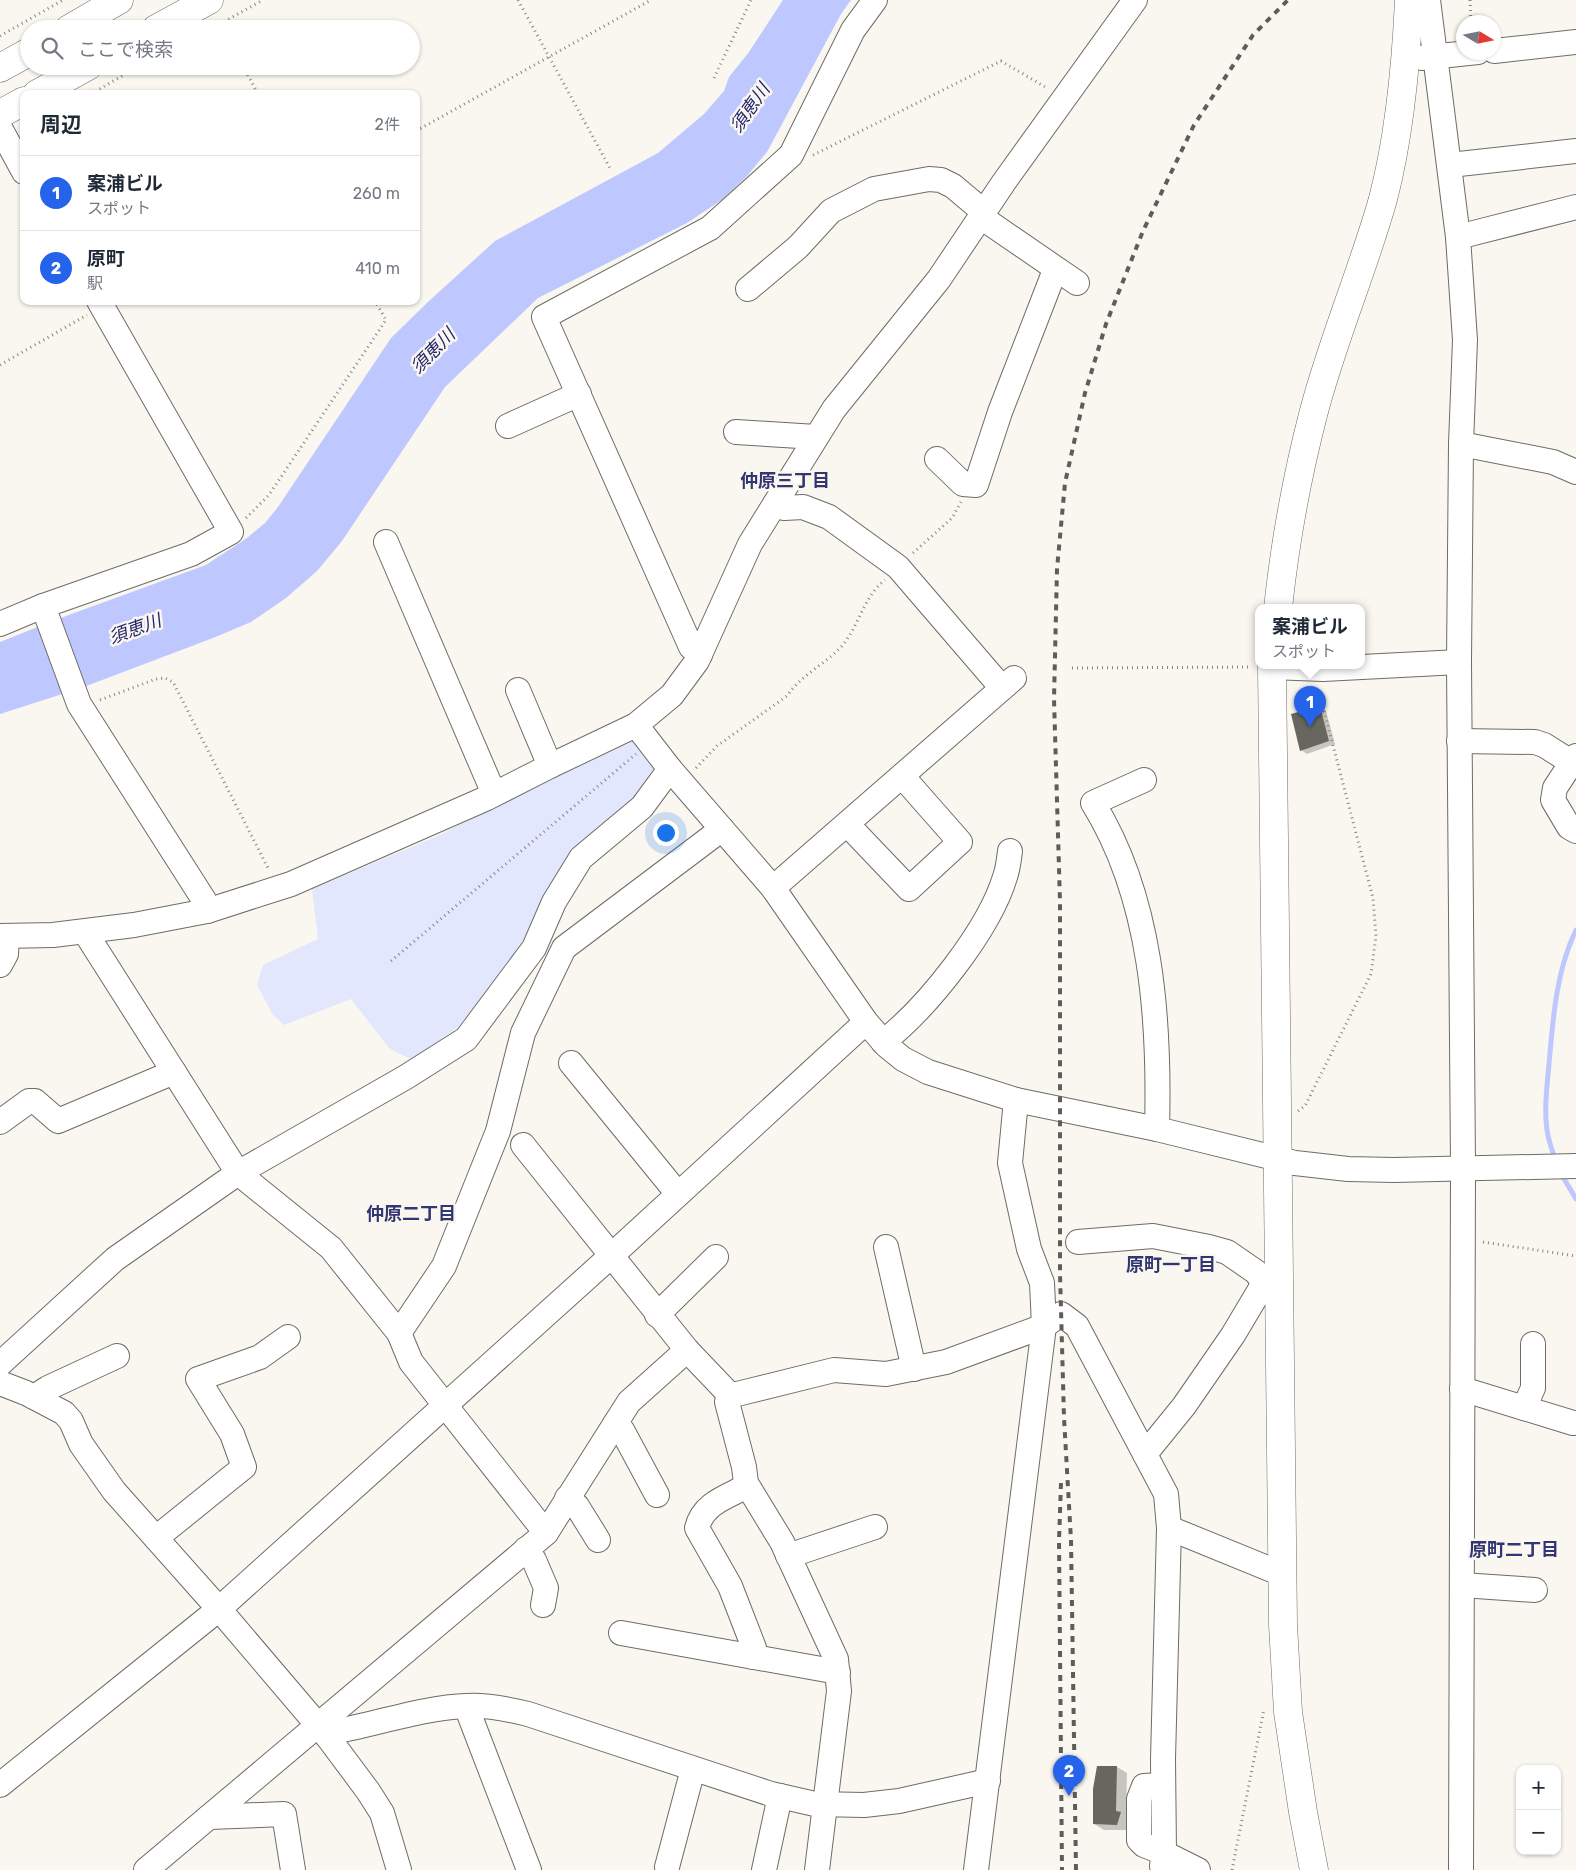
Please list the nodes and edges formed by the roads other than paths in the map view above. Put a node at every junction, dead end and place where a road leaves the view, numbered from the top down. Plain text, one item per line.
1 (120, 0) edge
2 (209, 0) edge
3 (875, 0) edge
4 (1136, 0) edge
5 (1409, 0) edge
6 (1428, 0) edge
7 (85, 20) edge
8 (172, 20) edge
9 (1576, 42) edge
10 (1501, 50) edge
11 (1456, 55) edge
12 (20, 57) edge
13 (1436, 57) junction
14 (1406, 59) junction
15 (0, 68) edge
16 (72, 75) edge
17 (44, 90) edge
18 (20, 103) edge
19 (0, 114) edge
20 (0, 128) edge
21 (1576, 151) edge
22 (20, 165) edge
23 (1450, 165) junction
24 (1576, 207) edge
25 (983, 214) junction
26 (1458, 237) junction
27 (1055, 270) junction
28 (1077, 284) dead end
29 (748, 289) dead end
30 (102, 305) edge
31 (579, 394) junction
32 (508, 426) dead end
33 (736, 432) dead end
34 (816, 437) junction
35 (1461, 444) junction
36 (937, 459) dead end
37 (1576, 472) edge
38 (775, 504) junction
39 (386, 542) dead end
40 (1279, 604) edge
41 (45, 614) junction
42 (0, 624) edge
43 (700, 655) junction
44 (1459, 662) junction
45 (1365, 667) edge
46 (1272, 669) edge
47 (518, 690) dead end
48 (643, 734) junction
49 (1460, 741) junction
50 (1573, 759) edge
51 (550, 766) junction
52 (677, 776) junction
53 (902, 776) junction
54 (1144, 780) dead end
55 (494, 794) junction
56 (847, 824) junction
57 (722, 829) junction
58 (1576, 831) edge
59 (1010, 850) dead end
60 (773, 888) junction
61 (208, 911) junction
62 (85, 932) junction
63 (3, 936) edge
64 (0, 965) edge
65 (866, 1022) junction
66 (883, 1042) junction
67 (571, 1063) dead end
68 (174, 1072) junction
69 (1016, 1100) junction
70 (0, 1122) edge
71 (1157, 1129) junction
72 (523, 1145) dead end
73 (1277, 1160) junction
74 (1462, 1166) junction
75 (1576, 1166) edge
76 (238, 1173) junction
77 (678, 1194) junction
78 (1078, 1242) dead end
79 (886, 1247) dead end
80 (611, 1256) junction
81 (716, 1257) dead end
82 (1272, 1283) junction
83 (657, 1315) junction
84 (1044, 1326) junction
85 (399, 1333) junction
86 (288, 1337) dead end
87 (1533, 1344) dead end
88 (687, 1350) junction
89 (117, 1356) dead end
90 (0, 1364) edge
91 (914, 1369) junction
92 (0, 1383) edge
93 (1462, 1388) junction
94 (729, 1394) junction
95 (34, 1397) junction
96 (445, 1406) junction
97 (1524, 1408) junction
98 (615, 1424) junction
99 (1573, 1424) dead end
100 (1145, 1454) junction
101 (747, 1486) junction
102 (656, 1495) dead end
103 (567, 1498) junction
104 (875, 1527) dead end
105 (1169, 1528) junction
106 (546, 1533) junction
107 (156, 1538) junction
108 (598, 1540) dead end
109 (526, 1549) junction
110 (788, 1556) junction
111 (1282, 1574) junction
112 (1462, 1585) junction
113 (1535, 1590) dead end
114 (543, 1605) dead end
115 (219, 1608) junction
116 (621, 1633) dead end
117 (753, 1657) junction
118 (838, 1672) junction
119 (466, 1706) junction
120 (322, 1732) junction
121 (693, 1769) junction
122 (988, 1781) junction
123 (0, 1785) edge
124 (780, 1796) junction
125 (824, 1805) junction
126 (209, 1817) junction
127 (1162, 1862) edge
128 (667, 1867) dead end
129 (150, 1869) edge
130 (293, 1870) edge
131 (399, 1870) edge
132 (529, 1870) edge
133 (764, 1870) edge
134 (817, 1870) edge
135 (976, 1870) edge
136 (1198, 1870) edge
137 (1314, 1870) edge
138 (1461, 1870) edge

1 - 7 main road
2 - 8 main road
3 - 31 street
4 - 25 street
5 - 14 main road
6 - 13 street
9 - 10 street
11 - 13 street
12 - 15 main road
13 - 14 street
13 - 23 street
14 - 40 main road
16 - 17 main road
18 - 19 main road
20 - 22 street
21 - 23 street
23 - 26 street
24 - 26 street
25 - 27 street
25 - 29 street
25 - 34 street
26 - 35 street
27 - 28 street
27 - 36 street
30 - 41 street
31 - 32 street
31 - 43 street
33 - 34 street
34 - 38 street
35 - 37 street
35 - 44 street
38 - 43 street
38 - 53 street
39 - 55 street
41 - 42 street
41 - 61 street
43 - 48 street
44 - 45 street
44 - 49 street
46 - 73 main road
47 - 51 street
48 - 51 street
48 - 52 street
49 - 50 street
49 - 74 street
50 - 58 street
51 - 55 street
52 - 57 street
52 - 76 street
53 - 56 street
53 - 56 street
54 - 71 street
55 - 61 street
56 - 60 street
57 - 60 street
57 - 85 street
59 - 66 street
60 - 65 street
61 - 62 street
62 - 63 street
62 - 68 street
63 - 64 street
65 - 66 street
65 - 77 street
66 - 69 street
67 - 77 street
68 - 70 street
68 - 76 street
69 - 71 street
69 - 84 street
71 - 73 street
72 - 80 street
73 - 74 street
73 - 82 main road
74 - 75 street
74 - 93 street
76 - 85 street
76 - 90 street
77 - 80 street
78 - 82 street
79 - 91 street
80 - 83 street
80 - 96 street
81 - 83 street
82 - 100 street
82 - 111 main road
83 - 88 street
84 - 91 street
84 - 100 street
84 - 122 street
85 - 96 street
86 - 107 street
87 - 97 street
88 - 94 street
88 - 98 street
89 - 95 street
91 - 94 street
92 - 95 street
93 - 97 street
93 - 112 street
94 - 101 street
95 - 107 street
96 - 106 street
96 - 115 street
97 - 99 street
98 - 102 street
98 - 103 street
100 - 105 street
101 - 110 street
101 - 117 street
103 - 106 street
103 - 108 street
104 - 110 street
105 - 111 street
105 - 127 street
106 - 109 street
107 - 115 street
109 - 114 street
109 - 120 street
110 - 118 street
111 - 137 main road
112 - 113 street
112 - 138 street
115 - 120 street
115 - 123 street
116 - 117 street
117 - 118 street
118 - 125 street
119 - 120 street
119 - 121 street
119 - 132 street
120 - 126 street
120 - 131 street
121 - 124 street
121 - 128 street
122 - 125 street
122 - 135 street
124 - 125 street
124 - 133 street
125 - 134 street
126 - 129 street
126 - 130 street
127 - 136 street

